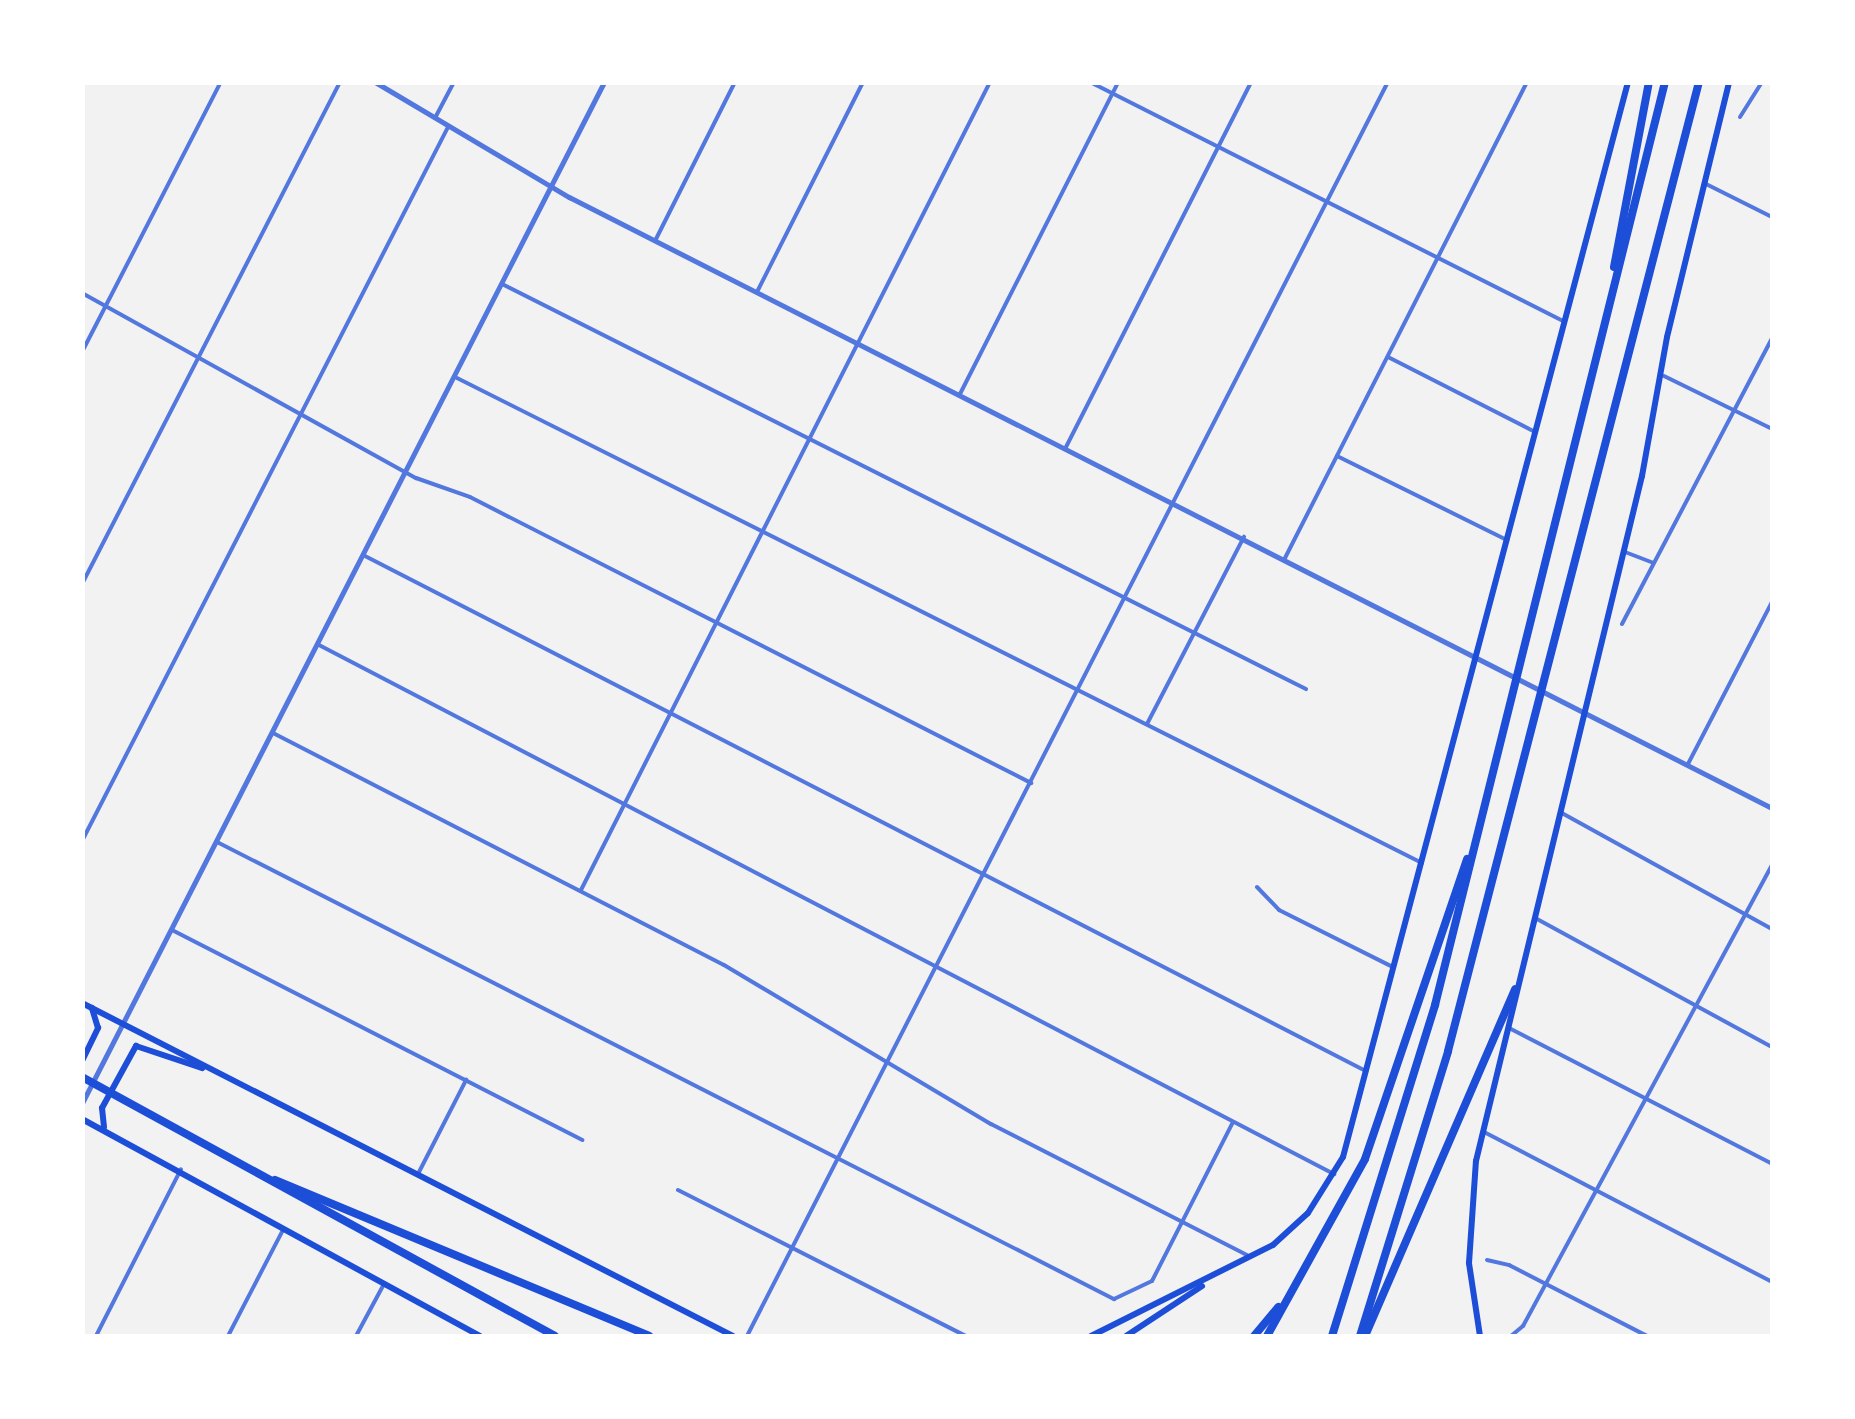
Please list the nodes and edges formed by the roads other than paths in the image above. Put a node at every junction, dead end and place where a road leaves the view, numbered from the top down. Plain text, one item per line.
1 (221, 82) edge
2 (340, 82) edge
3 (375, 82) edge
4 (454, 82) edge
5 (604, 82) edge
6 (735, 82) edge
7 (863, 82) edge
8 (990, 82) edge
9 (1090, 82) edge
10 (1118, 82) edge
11 (1251, 82) edge
12 (1388, 82) edge
13 (1527, 82) edge
14 (1628, 82) edge
15 (1649, 82) edge
16 (1665, 82) edge
17 (1699, 82) edge
18 (1729, 82) edge
19 (1762, 82) edge
20 (1112, 94) junction
21 (1740, 117) dead end
22 (435, 118) junction
23 (448, 126) junction
24 (1218, 147) junction
25 (1704, 184) junction
26 (552, 188) junction
27 (1327, 202) junction
28 (1772, 217) edge
29 (656, 240) junction
30 (1438, 258) junction
31 (504, 285) junction
32 (757, 292) junction
33 (82, 293) edge
34 (106, 306) junction
35 (1565, 322) junction
36 (1604, 326) junction
37 (1772, 338) edge
38 (859, 343) junction
39 (82, 352) edge
40 (199, 357) junction
41 (1388, 357) junction
42 (1664, 376) junction
43 (457, 378) junction
44 (960, 394) junction
45 (1735, 410) junction
46 (301, 414) junction
47 (1772, 429) edge
48 (1537, 433) junction
49 (810, 438) junction
50 (1066, 447) junction
51 (1337, 456) junction
52 (408, 474) junction
53 (1174, 502) junction
54 (763, 532) junction
55 (1244, 537) junction
56 (1507, 540) junction
57 (1624, 552) junction
58 (365, 556) junction
59 (1286, 558) junction
60 (1653, 564) junction
61 (82, 584) edge
62 (1126, 598) junction
63 (1772, 602) edge
64 (716, 623) junction
65 (1622, 624) dead end
66 (1194, 632) junction
67 (319, 645) junction
68 (1477, 655) junction
69 (1306, 688) dead end
70 (1078, 691) junction
71 (1586, 711) junction
72 (672, 712) junction
73 (1147, 725) junction
74 (274, 733) junction
75 (1688, 764) junction
76 (1031, 783) junction
77 (626, 802) junction
78 (1772, 808) edge
79 (1560, 812) junction
80 (1478, 829) junction
81 (82, 841) edge
82 (217, 842) junction
83 (1422, 863) junction
84 (1772, 865) edge
85 (984, 875) junction
86 (1257, 887) dead end
87 (580, 891) junction
88 (1746, 915) junction
89 (1533, 916) junction
90 (1772, 929) edge
91 (172, 930) junction
92 (936, 968) junction
93 (1396, 968) junction
94 (1514, 989) junction
95 (82, 1003) edge
96 (1696, 1006) junction
97 (91, 1007) junction
98 (123, 1024) junction
99 (1509, 1028) junction
100 (1772, 1046) edge
101 (82, 1061) edge
102 (888, 1064) junction
103 (1368, 1072) junction
104 (82, 1077) edge
105 (466, 1080) junction
106 (235, 1081) junction
107 (1646, 1099) junction
108 (83, 1102) edge
109 (82, 1119) edge
110 (1233, 1122) junction
111 (108, 1131) junction
112 (1484, 1132) junction
113 (582, 1140) dead end
114 (839, 1158) junction
115 (1772, 1164) edge
116 (242, 1167) junction
117 (182, 1168) junction
118 (1334, 1174) junction
119 (418, 1175) junction
120 (678, 1190) dead end
121 (1596, 1190) junction
122 (1183, 1221) junction
123 (285, 1226) junction
124 (793, 1248) junction
125 (1253, 1258) junction
126 (1487, 1260) dead end
127 (1302, 1276) junction
128 (1772, 1282) edge
129 (384, 1284) junction
130 (1545, 1284) junction
131 (1203, 1285) junction
132 (96, 1336) edge
133 (228, 1336) edge
134 (356, 1336) edge
135 (479, 1336) edge
136 (555, 1336) edge
137 (649, 1336) edge
138 (733, 1336) edge
139 (748, 1336) edge
140 (966, 1336) edge
141 (1090, 1336) edge
142 (1126, 1336) edge
143 (1254, 1336) edge
144 (1267, 1336) edge
145 (1332, 1336) edge
146 (1363, 1336) edge
147 (1480, 1336) edge
148 (1511, 1336) edge
149 (1647, 1336) edge

1 - 34 street
2 - 40 street
3 - 22 street
4 - 22 street
5 - 26 street
6 - 29 street
7 - 32 street
8 - 38 street
9 - 20 street
10 - 20 street
11 - 24 street
12 - 27 street
13 - 30 street
14 - 35 main road
15 - 36 highway
16 - 36 highway
17 - 146 highway
18 - 25 main road
19 - 21 street
20 - 24 street
20 - 44 street
22 - 23 street
23 - 26 street
23 - 46 street
24 - 27 street
24 - 50 street
25 - 28 street
25 - 42 main road
26 - 29 street
26 - 31 street
27 - 30 street
27 - 53 street
29 - 32 street
30 - 35 street
30 - 41 street
31 - 43 street
31 - 49 street
32 - 38 street
33 - 34 street
34 - 39 street
34 - 40 street
35 - 48 main road
36 - 80 highway
37 - 45 street
38 - 44 street
38 - 49 street
40 - 46 street
40 - 61 street
41 - 48 street
41 - 51 street
42 - 45 street
42 - 57 main road
43 - 52 street
43 - 54 street
44 - 50 street
45 - 47 street
45 - 60 street
46 - 52 street
46 - 81 street
48 - 56 main road
49 - 54 street
49 - 62 street
50 - 53 street
51 - 56 street
51 - 59 street
52 - 58 street
52 - 64 street
53 - 55 street
53 - 62 street
54 - 64 street
54 - 70 street
55 - 59 street
55 - 66 street
56 - 68 main road
57 - 60 street
57 - 71 main road
58 - 67 street
58 - 72 street
59 - 68 street
60 - 65 street
62 - 66 street
62 - 70 street
63 - 75 street
64 - 72 street
64 - 76 street
66 - 69 street
66 - 73 street
67 - 74 street
67 - 77 street
68 - 71 street
68 - 83 main road
70 - 73 street
70 - 76 street
71 - 75 street
71 - 79 main road
72 - 77 street
72 - 85 street
73 - 83 street
74 - 82 street
74 - 87 street
75 - 78 street
76 - 85 street
77 - 87 street
77 - 92 street
79 - 88 street
79 - 89 main road
80 - 127 highway
80 - 145 highway
82 - 91 street
82 - 114 street
83 - 93 main road
84 - 88 street
85 - 92 street
85 - 103 street
86 - 93 street
87 - 102 street
88 - 90 street
88 - 96 street
89 - 94 main road
89 - 96 street
91 - 98 street
91 - 105 street
92 - 102 street
92 - 110 street
93 - 103 main road
94 - 99 main road
94 - 146 highway
95 - 97 main road
96 - 100 street
96 - 107 street
97 - 98 main road
97 - 101 main road
98 - 106 main road
98 - 108 street
99 - 107 street
99 - 112 main road
102 - 114 street
102 - 122 street
103 - 118 main road
104 - 116 highway
105 - 113 street
105 - 119 street
106 - 111 main road
106 - 119 main road
107 - 115 street
107 - 121 street
109 - 111 main road
110 - 118 street
110 - 122 street
111 - 117 main road
112 - 121 street
112 - 147 main road
114 - 122 street
114 - 124 street
116 - 136 highway
116 - 137 highway
117 - 123 main road
117 - 132 street
118 - 125 main road
119 - 138 main road
120 - 124 street
121 - 128 street
121 - 130 street
122 - 125 street
123 - 129 main road
123 - 133 street
124 - 139 street
124 - 140 street
125 - 131 main road
126 - 130 street
127 - 143 highway
127 - 144 highway
129 - 134 street
129 - 135 main road
130 - 148 street
130 - 149 street
131 - 141 main road
131 - 142 main road

